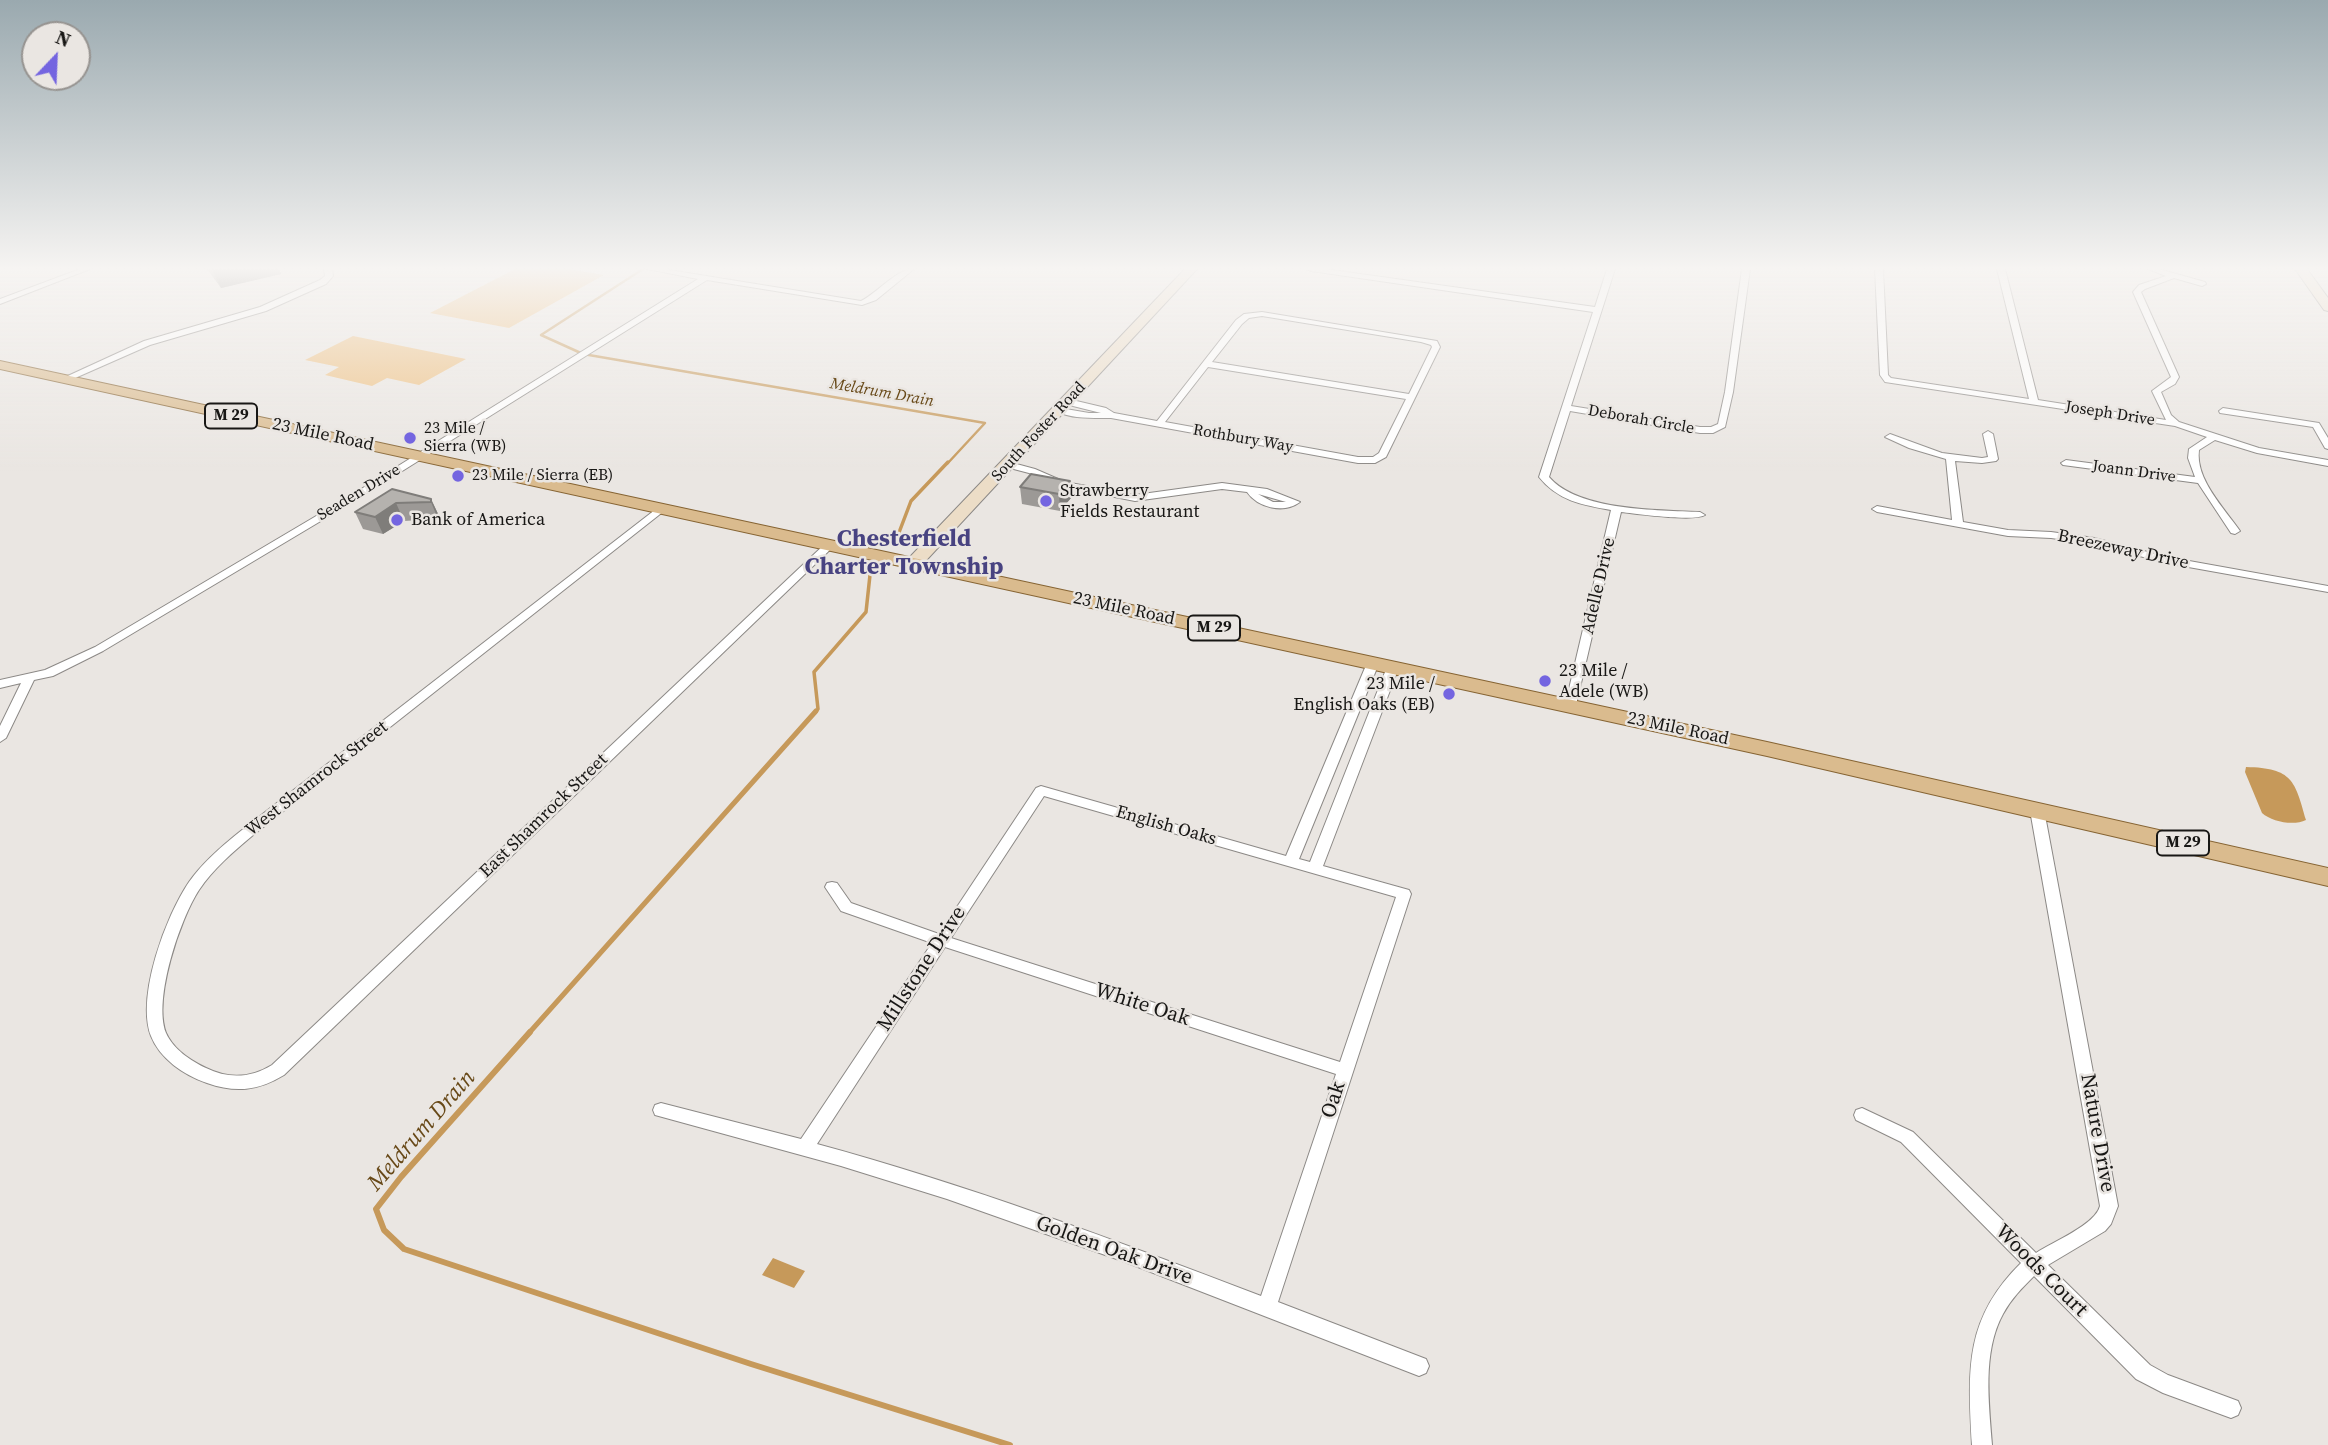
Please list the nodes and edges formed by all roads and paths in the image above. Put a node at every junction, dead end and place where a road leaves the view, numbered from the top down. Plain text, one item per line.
1 (169, 336) edge
2 (611, 336) edge
3 (1128, 336) edge
4 (1229, 336) edge
5 (1393, 336) edge
6 (1590, 336) edge
7 (1737, 336) edge
8 (1882, 336) edge
9 (2018, 336) edge
10 (2157, 336) edge
11 (1434, 343) joint
12 (1207, 364) junction
13 (0, 365) edge
14 (63, 380) junction
15 (1888, 380) joint
16 (1411, 397) junction
17 (2034, 402) junction
18 (1064, 406) junction
19 (1568, 408) junction
20 (2223, 411) dead end
21 (1111, 415) joint
22 (1159, 424) junction
23 (2176, 424) junction
24 (1988, 434) dead end
25 (1890, 437) dead end
26 (2213, 437) junction
27 (2328, 446) edge
28 (420, 456) junction
29 (1950, 456) junction
30 (2066, 463) dead end
31 (2328, 463) edge
32 (1009, 465) junction
33 (2202, 481) junction
34 (1295, 502) dead end
35 (1617, 508) junction
36 (660, 509) junction
37 (1877, 509) dead end
38 (1700, 515) dead end
39 (1958, 524) junction
40 (2235, 531) dead end
41 (830, 545) junction
42 (914, 563) junction
43 (2328, 589) edge
44 (1383, 665) junction
45 (29, 679) junction
46 (0, 684) edge
47 (1571, 706) junction
48 (0, 738) edge
49 (1041, 790) joint
50 (2037, 810) junction
51 (1291, 861) junction
52 (1315, 868) junction
53 (2328, 877) edge
54 (832, 887) dead end
55 (1404, 894) joint
56 (940, 940) junction
57 (1344, 1070) junction
58 (257, 1083) joint
59 (661, 1110) dead end
60 (1862, 1115) dead end
61 (805, 1147) junction
62 (2033, 1263) junction
63 (1266, 1306) junction
64 (1419, 1366) dead end
65 (2231, 1408) dead end
66 (1982, 1445) edge

1 - 14 street
2 - 28 street, Seaden Drive
3 - 18 street, South Foster Road
4 - 12 street
5 - 11 street
6 - 19 street
7 - 19 street, Deborah Circle
8 - 15 street
9 - 17 street
10 - 23 street
11 - 16 street
12 - 16 street
12 - 22 street
13 - 14 main road, 23 Mile Road / M 29
14 - 28 main road, 23 Mile Road / M 29
15 - 17 street, Joseph Drive
16 - 22 street, Rothbury Way
17 - 23 street, Joseph Drive
18 - 21 street, Rothbury Way
18 - 32 street, South Foster Road
19 - 35 street
20 - 27 street
21 - 22 street, Rothbury Way
23 - 26 street, Joseph Drive
24 - 29 street
25 - 29 street
26 - 31 street, Joseph Drive
26 - 33 street
28 - 36 main road, 23 Mile Road / M 29
28 - 45 street, Seaden Drive
29 - 39 street
30 - 33 street, Joann Drive
32 - 34 street
32 - 42 street, South Foster Road
33 - 40 street
35 - 38 street
35 - 47 street, Adelle Drive
36 - 41 main road, 23 Mile Road / M 29
36 - 58 street, West Shamrock Street
37 - 39 street, Breezeway Drive
39 - 43 street, Breezeway Drive
41 - 42 main road, 23 Mile Road / M 29
41 - 58 street, East Shamrock Street
42 - 44 main road, 23 Mile Road / M 29
44 - 47 main road, 23 Mile Road / M 29
44 - 51 street
44 - 52 street
45 - 46 street, Seaden Drive
45 - 48 street
47 - 50 main road, 23 Mile Road / M 29
49 - 51 street, English Oaks
49 - 56 street, Millstone Drive
50 - 53 main road, 23 Mile Road / M 29
50 - 62 street, Nature Drive
51 - 52 street, English Oaks
52 - 55 street, English Oaks
54 - 56 street, White Oak
55 - 57 street, Oak
56 - 57 street, White Oak
56 - 61 street, Millstone Drive
57 - 63 street, Oak
59 - 61 street, Golden Oak Drive
60 - 62 street, Woods Court
61 - 63 street, Golden Oak Drive
62 - 65 street, Woods Court
62 - 66 street, Nature Drive
63 - 64 street, Golden Oak Drive

